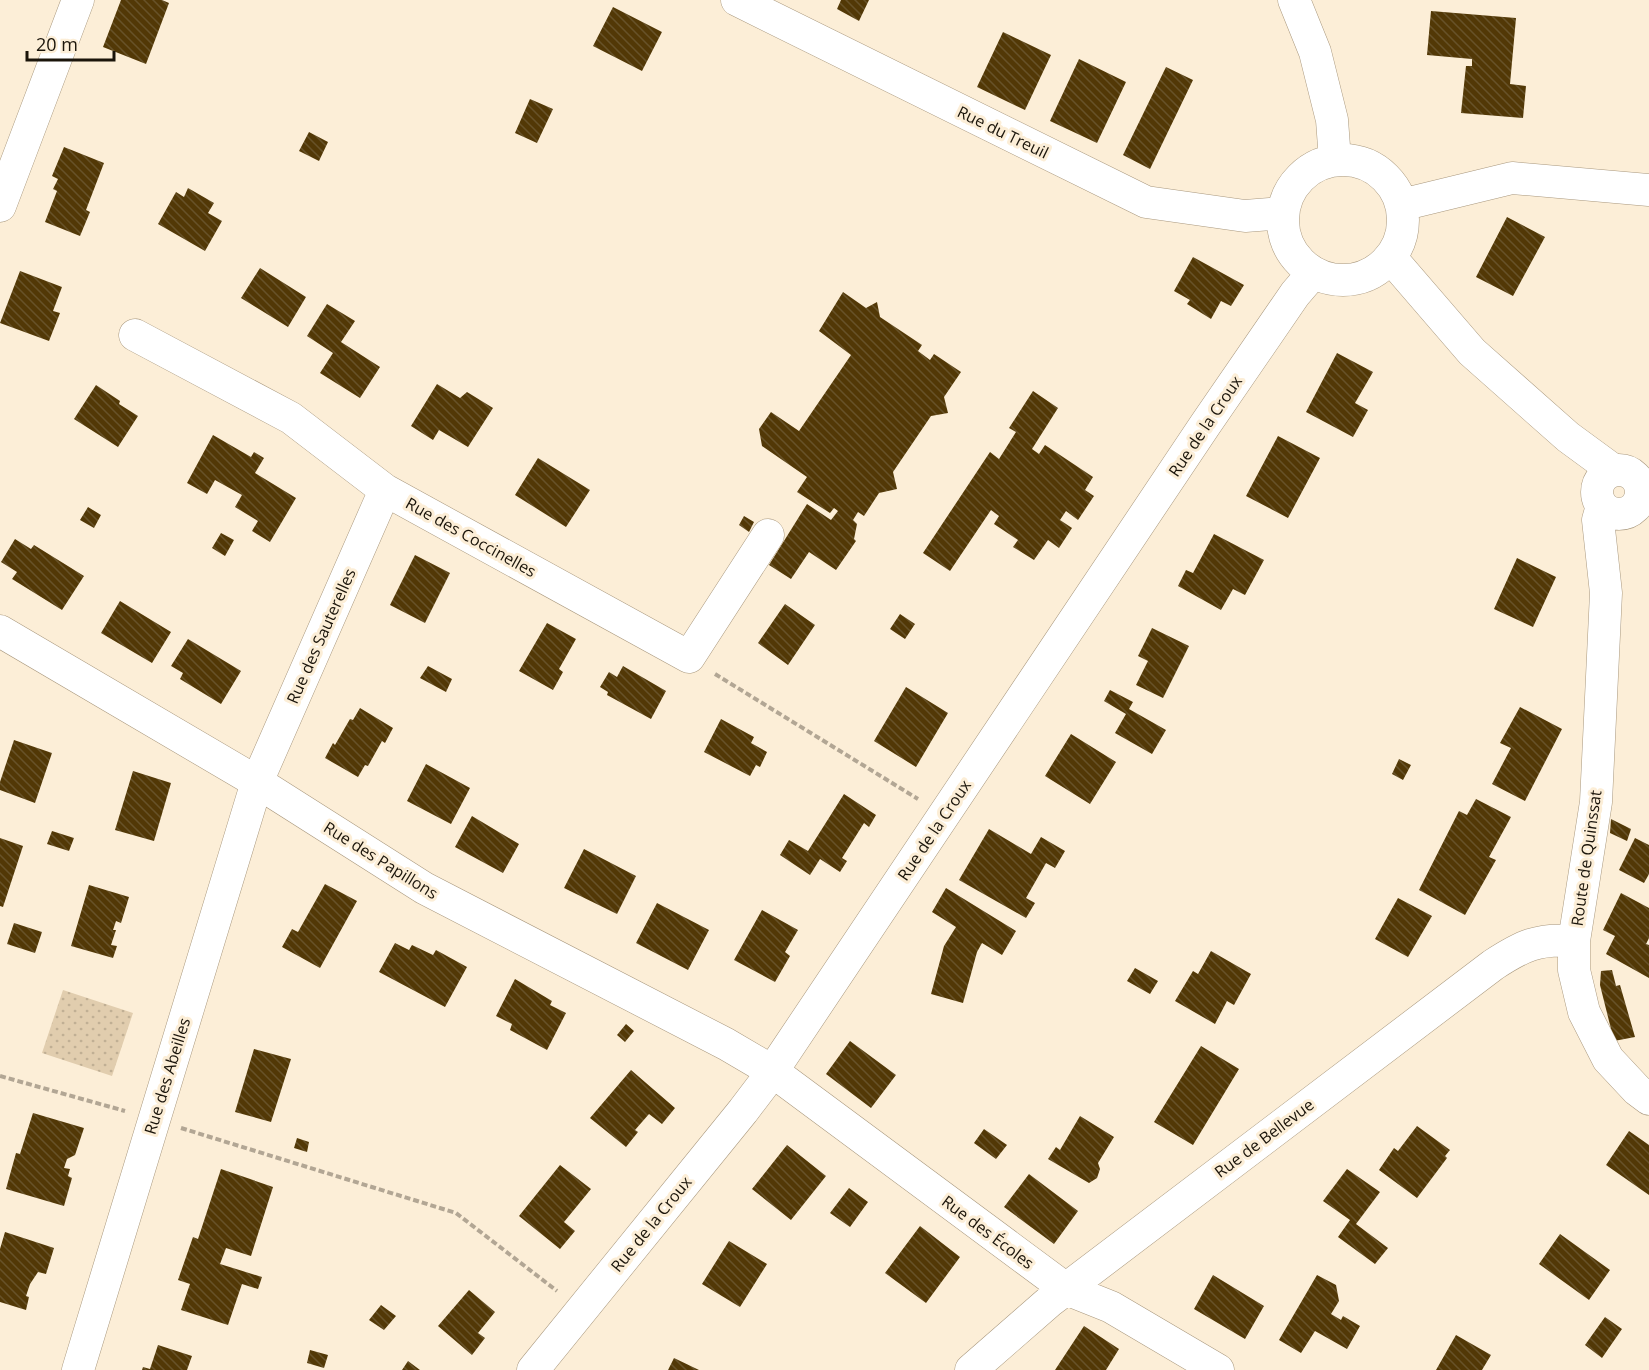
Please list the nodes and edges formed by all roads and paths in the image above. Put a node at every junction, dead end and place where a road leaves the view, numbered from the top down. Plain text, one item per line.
1 (78, 0) edge
2 (737, 0) edge
3 (1294, 0) edge
4 (1335, 160) junction
5 (1649, 190) edge
6 (1401, 205) junction
7 (0, 206) edge
8 (1282, 213) junction
9 (1390, 258) junction
10 (1313, 273) junction
11 (135, 335) dead end
12 (1616, 478) edge
13 (385, 490) junction
14 (1641, 496) edge
15 (768, 536) dead end
16 (1606, 593) junction
17 (2, 637) edge
18 (689, 657) junction
19 (257, 782) junction
20 (944, 814) junction
21 (1574, 941) junction
22 (772, 1071) junction
23 (0, 1076) edge
24 (1649, 1099) edge
25 (154, 1119) junction
26 (1066, 1289) junction
27 (581, 1310) junction
28 (78, 1370) edge
29 (532, 1370) edge
30 (971, 1370) edge
31 (1218, 1370) edge

1 - 7 street
2 - 8 street, Rue du Treuil
3 - 4 street
4 - 6 street
4 - 8 street
5 - 6 street
6 - 9 street
8 - 10 street
9 - 10 street
9 - 12 street
10 - 20 street, Rue de la Croux
11 - 13 street, Rue des Coccinelles
12 - 14 street
12 - 14 street
12 - 16 street, Route de Quinssat
13 - 18 street, Rue des Coccinelles
13 - 19 street, Rue des Sauterelles
14 - 16 street, Route de Quinssat
15 - 18 street
16 - 21 street, Route de Quinssat
17 - 19 street, Rue des Papillons
18 - 20 path
19 - 22 street, Rue des Papillons
19 - 25 street, Rue des Abeilles
20 - 22 street, Rue de la Croux
21 - 24 street, Route de Quinssat
21 - 26 street, Rue de Bellevue
22 - 26 street, Rue des Écoles
22 - 27 street, Rue de la Croux
23 - 25 path
25 - 27 path
25 - 28 street, Rue des Abeilles
26 - 30 street, Rue de Bellevue
26 - 31 street, Rue des Écoles
27 - 29 street, Rue de la Croux

